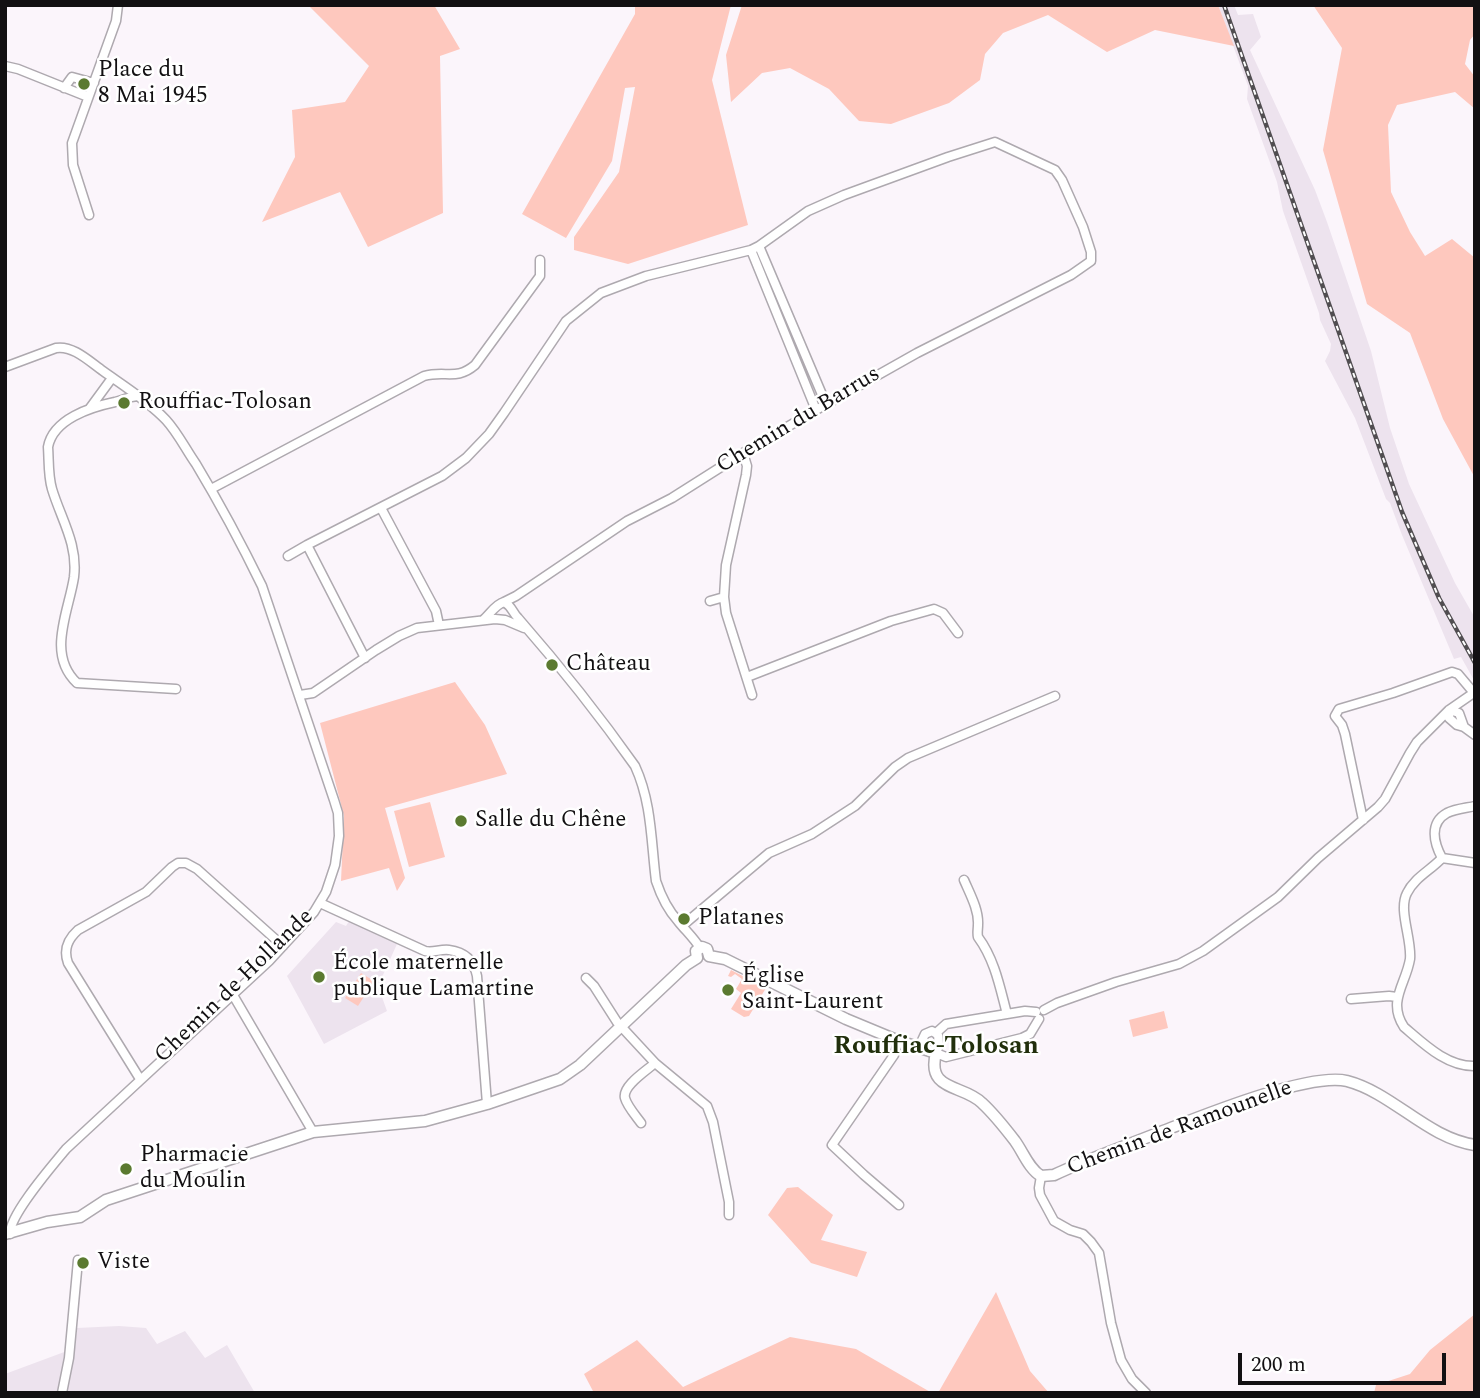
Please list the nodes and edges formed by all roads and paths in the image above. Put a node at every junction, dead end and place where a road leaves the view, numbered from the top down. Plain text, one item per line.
1 (118, 5) edge
2 (5, 66) edge
3 (94, 83) junction
4 (64, 88) junction
5 (88, 97) junction
6 (89, 215) dead end
7 (755, 248) junction
8 (540, 260) dead end
9 (5, 366) edge
10 (113, 388) junction
11 (137, 396) junction
12 (826, 404) junction
13 (90, 408) junction
14 (816, 410) junction
15 (743, 453) junction
16 (211, 489) junction
17 (381, 508) junction
18 (307, 545) junction
19 (288, 556) dead end
20 (724, 597) junction
21 (710, 601) dead end
22 (509, 607) junction
23 (495, 609) junction
24 (483, 620) junction
25 (502, 620) junction
26 (439, 625) junction
27 (529, 631) junction
28 (958, 633) dead end
29 (365, 658) junction
30 (747, 677) junction
31 (176, 689) dead end
32 (1474, 693) edge
33 (300, 695) junction
34 (751, 695) dead end
35 (1055, 696) dead end
36 (1452, 713) junction
37 (1475, 735) edge
38 (1475, 806) edge
39 (1363, 820) junction
40 (1442, 858) junction
41 (1475, 863) edge
42 (964, 880) dead end
43 (320, 903) junction
44 (682, 926) junction
45 (282, 946) junction
46 (698, 953) junction
47 (586, 978) dead end
48 (233, 996) junction
49 (1397, 997) junction
50 (1351, 999) dead end
51 (1007, 1014) junction
52 (1040, 1014) junction
53 (621, 1026) junction
54 (936, 1032) junction
55 (899, 1041) junction
56 (919, 1047) junction
57 (936, 1053) junction
58 (654, 1063) junction
59 (1475, 1066) edge
60 (141, 1079) junction
61 (487, 1104) junction
62 (641, 1123) dead end
63 (313, 1132) junction
64 (1475, 1145) edge
65 (1041, 1176) junction
66 (898, 1205) dead end
67 (729, 1215) dead end
68 (7, 1235) edge
69 (78, 1261) dead end
70 (69, 1358) junction
71 (62, 1393) edge
72 (68, 1393) edge
73 (1146, 1393) edge

1 - 3 street
2 - 4 street
3 - 4 street
3 - 5 street
4 - 5 street
5 - 6 street
7 - 12 street
7 - 12 street, Chemin du Barrus
7 - 14 street
7 - 17 street
8 - 16 street
9 - 10 street, Chemin de Hollande
10 - 11 street
10 - 11 street, Chemin de Hollande
10 - 13 street
10 - 13 street
11 - 16 street, Chemin de Hollande
12 - 14 street, Chemin du Barrus
13 - 31 street
14 - 15 street, Chemin du Barrus
15 - 20 street
15 - 22 street, Chemin du Barrus
16 - 33 street, Chemin de Hollande
17 - 18 street
17 - 26 street
18 - 19 street
18 - 29 street
20 - 21 street
20 - 30 street
22 - 23 street
22 - 25 street
22 - 27 street
23 - 24 street
23 - 25 street
24 - 25 street
24 - 26 street
25 - 27 street
26 - 29 street
27 - 44 street
28 - 30 street
29 - 33 street
30 - 34 street
32 - 36 street
32 - 39 street
33 - 43 street, Chemin de Hollande
35 - 44 street
36 - 37 street
36 - 39 street
38 - 40 street
39 - 52 street
40 - 41 street
40 - 49 street
42 - 51 street
43 - 45 street, Chemin de Hollande
43 - 61 street
44 - 46 street
45 - 48 street, Chemin de Hollande
45 - 60 street
46 - 53 street
46 - 55 street
47 - 53 street
48 - 60 street, Chemin de Hollande
48 - 63 street
49 - 50 street
49 - 59 street
51 - 52 street
51 - 54 street
52 - 57 street
53 - 58 street
53 - 61 street
54 - 56 street
54 - 57 street
55 - 56 street
55 - 66 street
56 - 57 street
57 - 65 street, Chemin de Ramounelle
58 - 62 street
58 - 67 street
60 - 68 street, Chemin de Hollande
61 - 63 street
63 - 68 street
64 - 65 street, Chemin de Ramounelle
65 - 73 street
69 - 70 street
70 - 71 street
70 - 72 street

